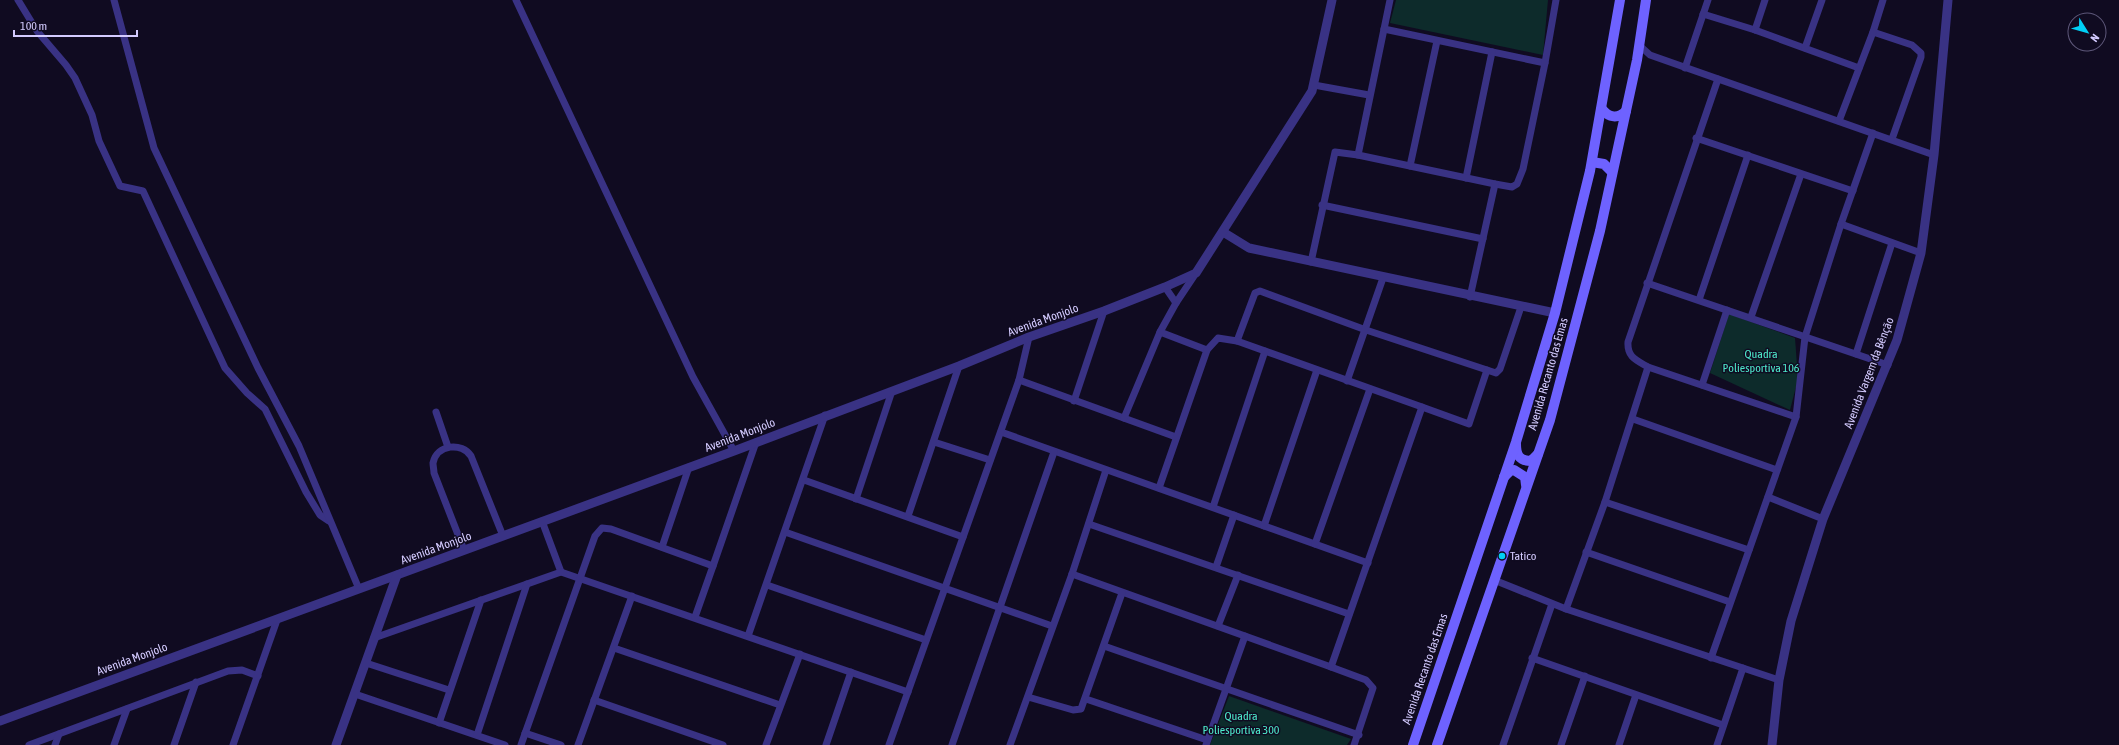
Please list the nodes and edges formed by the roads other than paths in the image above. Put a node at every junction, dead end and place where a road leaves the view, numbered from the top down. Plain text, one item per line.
1 (18, 0) edge
2 (114, 0) edge
3 (516, 0) edge
4 (1332, 0) edge
5 (1390, 0) edge
6 (1556, 0) edge
7 (1620, 0) edge
8 (1646, 0) edge
9 (1708, 0) edge
10 (1765, 0) edge
11 (1822, 0) edge
12 (1883, 0) edge
13 (1948, 0) edge
14 (1703, 14) junction
15 (1384, 29) junction
16 (1755, 30) junction
17 (1873, 32) junction
18 (1437, 41) junction
19 (1639, 45) junction
20 (1805, 48) junction
21 (1492, 52) junction
22 (1650, 55) junction
23 (1637, 60) junction
24 (1546, 63) junction
25 (1685, 68) junction
26 (1859, 68) junction
27 (1718, 79) junction
28 (1314, 85) junction
29 (1369, 95) junction
30 (1602, 109) junction
31 (1626, 111) junction
32 (1839, 121) junction
33 (1873, 134) junction
34 (1696, 138) junction
35 (1892, 139) junction
36 (1358, 155) junction
37 (1748, 155) junction
38 (1934, 155) junction
39 (1592, 162) junction
40 (1410, 166) junction
41 (1612, 172) junction
42 (1801, 174) junction
43 (1466, 178) junction
44 (1495, 184) junction
45 (1853, 191) junction
46 (1322, 205) junction
47 (1841, 224) junction
48 (1223, 232) junction
49 (1483, 239) junction
50 (1892, 243) junction
51 (1921, 253) junction
52 (1311, 262) junction
53 (1196, 273) junction
54 (1383, 278) junction
55 (1647, 283) junction
56 (1165, 288) junction
57 (1470, 297) junction
58 (1699, 300) junction
59 (1176, 303) junction
60 (1521, 307) junction
61 (1727, 310) junction
62 (1104, 311) junction
63 (1555, 313) junction
64 (1751, 317) junction
65 (1366, 330) junction
66 (1160, 332) junction
67 (1029, 337) junction
68 (1805, 337) junction
69 (1237, 340) junction
70 (1207, 350) junction
71 (1265, 351) junction
72 (1856, 354) junction
73 (1888, 365) junction
74 (959, 366) junction
75 (1648, 367) junction
76 (1317, 370) junction
77 (1487, 370) junction
78 (1019, 380) junction
79 (1347, 381) junction
80 (1702, 385) junction
81 (1370, 389) junction
82 (892, 391) junction
83 (1074, 401) junction
84 (1422, 407) junction
85 (436, 412) dead end
86 (825, 415) junction
87 (1796, 417) junction
88 (1124, 418) junction
89 (1633, 419) junction
90 (1001, 432) junction
91 (1176, 437) junction
92 (756, 442) junction
93 (934, 442) junction
94 (1516, 442) junction
95 (448, 447) junction
96 (734, 451) junction
97 (1054, 452) junction
98 (1538, 454) junction
99 (990, 460) junction
100 (690, 467) junction
101 (1106, 470) junction
102 (1777, 470) junction
103 (1503, 478) junction
104 (804, 480) junction
105 (1526, 485) junction
106 (1159, 488) junction
107 (1768, 497) junction
108 (856, 499) junction
109 (1605, 502) junction
110 (1213, 507) junction
111 (1234, 515) junction
112 (908, 516) junction
113 (1823, 519) junction
114 (542, 521) junction
115 (330, 522) junction
116 (1089, 524) junction
117 (1264, 526) junction
118 (785, 532) junction
119 (503, 536) junction
120 (963, 536) junction
121 (1315, 544) junction
122 (662, 546) junction
123 (464, 550) junction
124 (1749, 550) junction
125 (1586, 552) junction
126 (1368, 563) junction
127 (713, 566) junction
128 (1216, 567) junction
129 (560, 572) junction
130 (1072, 574) junction
131 (397, 575) junction
132 (1238, 575) junction
133 (580, 577) junction
134 (1494, 580) junction
135 (527, 584) junction
136 (767, 585) junction
137 (944, 588) junction
138 (359, 589) junction
139 (1122, 593) junction
140 (632, 596) junction
141 (481, 600) junction
142 (1730, 602) junction
143 (1552, 604) junction
144 (999, 608) junction
145 (1566, 609) junction
146 (1349, 614) junction
147 (695, 617) junction
148 (277, 620) junction
149 (1052, 626) junction
150 (1218, 626) junction
151 (748, 636) junction
152 (1245, 636) junction
153 (374, 638) junction
154 (926, 640) junction
155 (1104, 646) junction
156 (614, 648) junction
157 (800, 654) junction
158 (1532, 658) junction
159 (1711, 658) junction
160 (366, 662) junction
161 (1331, 667) junction
162 (1743, 668) junction
163 (851, 672) junction
164 (258, 676) junction
165 (1585, 676) junction
166 (1779, 680) junction
167 (196, 682) junction
168 (449, 690) junction
169 (1225, 690) junction
170 (908, 692) junction
171 (354, 694) junction
172 (1636, 695) junction
173 (1028, 697) junction
174 (1086, 699) junction
175 (594, 700) junction
176 (780, 705) junction
177 (127, 709) junction
178 (0, 721) edge
179 (439, 723) junction
180 (1723, 725) junction
181 (525, 733) junction
182 (59, 734) junction
183 (1359, 734) junction
184 (477, 735) junction
185 (1207, 742) edge
186 (29, 745) edge
187 (55, 745) edge
188 (114, 745) edge
189 (174, 745) edge
190 (233, 745) edge
191 (337, 745) edge
192 (505, 745) edge
193 (521, 745) edge
194 (560, 745) edge
195 (578, 745) edge
196 (723, 745) edge
197 (766, 745) edge
198 (826, 745) edge
199 (890, 745) edge
200 (952, 745) edge
201 (1010, 745) edge
202 (1354, 745) edge
203 (1413, 745) edge
204 (1437, 745) edge
205 (1503, 745) edge
206 (1561, 745) edge
207 (1620, 745) edge
208 (1716, 745) edge
209 (1772, 745) edge

1 - 115 street
2 - 115 street
3 - 96 street
4 - 28 street
5 - 15 street
6 - 24 street
7 - 30 main road, Avenida Recanto das Emas
8 - 19 main road, Avenida Recanto das Emas
9 - 14 street
10 - 16 street
11 - 20 street
12 - 17 street
13 - 38 street, Avenida Vargem da Bênção
14 - 16 street
14 - 25 street
15 - 18 street
15 - 29 street
16 - 20 street
17 - 26 street
17 - 35 street
18 - 21 street
18 - 40 street
19 - 22 street
19 - 23 main road, Avenida Recanto das Emas
20 - 26 street
21 - 24 street
21 - 43 street
22 - 23 street
22 - 25 street
23 - 31 main road, Avenida Recanto das Emas
24 - 44 street
25 - 27 street
26 - 32 street
27 - 32 street
27 - 34 street
28 - 29 street
28 - 48 street
29 - 36 street
30 - 31 main road
30 - 39 main road, Avenida Recanto das Emas
31 - 41 main road, Avenida Recanto das Emas
32 - 33 street
33 - 35 street
33 - 45 street
34 - 37 street
34 - 55 street
35 - 38 street
36 - 40 street
36 - 46 street
37 - 42 street
37 - 58 street
38 - 51 street, Avenida Vargem da Bênção
39 - 41 main road
39 - 63 main road, Avenida Recanto das Emas
40 - 43 street
41 - 98 main road, Avenida Recanto das Emas
42 - 45 street
42 - 64 street
43 - 44 street
44 - 49 street
45 - 47 street
46 - 49 street
46 - 52 street
47 - 50 street
47 - 68 street
48 - 52 street
48 - 53 street
49 - 57 street
50 - 51 street
50 - 72 street
51 - 73 street, Avenida Vargem da Bênção
52 - 54 street
53 - 56 street, Avenida Monjolo
53 - 59 street
54 - 57 street
54 - 65 street
55 - 58 street
55 - 75 street
56 - 59 street
56 - 62 street, Avenida Monjolo
57 - 60 street
58 - 61 street
59 - 66 street
60 - 63 street
60 - 77 street
61 - 64 street
61 - 80 street
62 - 67 street, Avenida Monjolo
62 - 83 street
63 - 94 main road, Avenida Recanto das Emas
64 - 68 street
65 - 69 street
65 - 77 street
65 - 79 street
66 - 70 street
66 - 88 street
67 - 74 street, Avenida Monjolo
67 - 78 street
68 - 72 street
68 - 87 street
69 - 70 street
69 - 71 street
70 - 91 street
71 - 76 street
71 - 110 street
72 - 73 street
73 - 113 street, Avenida Vargem da Bênção
74 - 82 street, Avenida Monjolo
74 - 93 street
75 - 80 street
75 - 89 street
76 - 79 street
76 - 117 street
77 - 84 street
78 - 83 street
78 - 90 street
79 - 81 street
80 - 87 street
81 - 84 street
81 - 121 street
82 - 86 street, Avenida Monjolo
82 - 108 street
83 - 88 street
84 - 126 street
85 - 95 street
86 - 92 street, Avenida Monjolo
86 - 104 street
87 - 102 street
88 - 91 street
89 - 102 street
89 - 109 street
90 - 97 street
90 - 99 street
91 - 106 street
92 - 96 street, Avenida Monjolo
92 - 127 street
93 - 99 street
93 - 112 street
94 - 98 main road
94 - 103 main road, Avenida Recanto das Emas
95 - 119 street
95 - 123 street
96 - 100 street, Avenida Monjolo
97 - 101 street
97 - 144 street
98 - 105 main road, Avenida Recanto das Emas
99 - 120 street
100 - 114 street, Avenida Monjolo
100 - 122 street
101 - 106 street
101 - 116 street
102 - 107 street
103 - 105 main road
103 - 203 main road, Avenida Recanto das Emas
104 - 108 street
104 - 118 street
105 - 134 main road, Avenida Recanto das Emas
106 - 110 street
107 - 113 street
107 - 124 street
108 - 112 street
109 - 124 street
109 - 125 street
110 - 111 street
111 - 117 street
111 - 128 street
112 - 120 street
113 - 166 street, Avenida Vargem da Bênção
114 - 119 street, Avenida Monjolo
114 - 129 street
115 - 138 street
116 - 128 street
116 - 130 street
117 - 121 street
118 - 136 street
118 - 137 street
119 - 123 street, Avenida Monjolo
120 - 137 street
121 - 126 street
122 - 127 street
122 - 133 street
123 - 131 street, Avenida Monjolo
124 - 142 street
125 - 142 street
125 - 145 street
126 - 146 street
127 - 147 street
128 - 132 street
129 - 133 street
129 - 135 street
130 - 139 street
130 - 149 street
131 - 138 street, Avenida Monjolo
131 - 153 street
132 - 146 street
132 - 150 street
133 - 140 street
133 - 181 street
134 - 143 street
134 - 204 main road, Avenida Recanto das Emas
135 - 141 street
135 - 184 street
136 - 151 street
136 - 154 street
137 - 144 street
137 - 154 street
138 - 148 street, Avenida Monjolo
139 - 150 street
139 - 155 street
140 - 147 street
140 - 156 street
141 - 153 street
141 - 168 street
142 - 159 street
143 - 145 street
143 - 158 street
144 - 149 street
144 - 200 street
145 - 159 street
146 - 161 street
147 - 151 street
148 - 164 street
148 - 178 street, Avenida Monjolo
149 - 173 street
150 - 152 street
151 - 157 street
152 - 161 street
152 - 169 street
153 - 160 street
154 - 170 street
155 - 169 street
155 - 174 street
156 - 175 street
156 - 176 street
157 - 163 street
157 - 176 street
158 - 165 street
158 - 205 street
159 - 162 street
160 - 168 street
160 - 171 street
161 - 183 street
162 - 166 street
162 - 180 street
163 - 170 street
163 - 198 street
164 - 167 street
164 - 190 street
165 - 172 street
165 - 206 street
166 - 209 street, Avenida Vargem da Bênção
167 - 177 street
167 - 189 street
168 - 179 street
169 - 183 street
169 - 185 street
170 - 199 street
171 - 179 street
171 - 191 street
172 - 180 street
172 - 207 street
173 - 174 street
173 - 201 street
174 - 185 street
175 - 195 street
175 - 196 street
176 - 197 street
177 - 182 street
177 - 188 street
179 - 184 street
180 - 208 street
181 - 193 street
181 - 194 street
182 - 186 street
182 - 187 street
183 - 202 street
184 - 192 street

